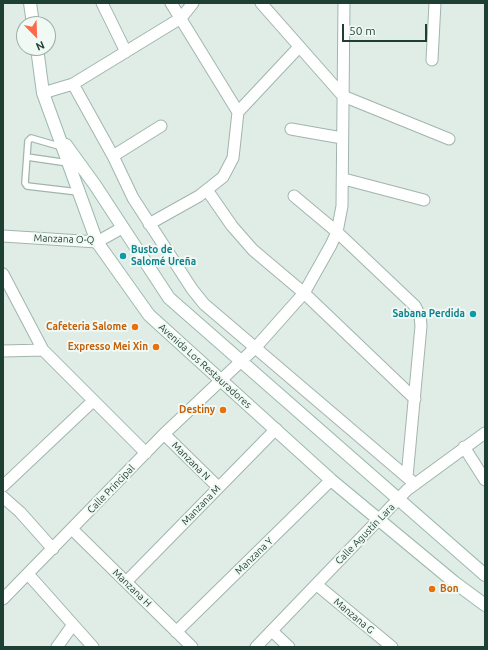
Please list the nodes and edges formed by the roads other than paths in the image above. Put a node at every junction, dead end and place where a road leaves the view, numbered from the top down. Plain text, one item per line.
1 (30, 3) edge
2 (102, 3) edge
3 (172, 3) edge
4 (192, 3) edge
5 (261, 3) edge
6 (343, 3) edge
7 (432, 5) edge
8 (32, 16) edge
9 (181, 18) junction
10 (300, 47) junction
11 (126, 52) junction
12 (37, 56) edge
13 (432, 60) dead end
14 (73, 84) junction
15 (43, 93) junction
16 (343, 96) junction
17 (238, 112) junction
18 (161, 126) dead end
19 (292, 129) dead end
20 (58, 134) junction
21 (342, 138) junction
22 (449, 139) dead end
23 (62, 147) junction
24 (113, 156) junction
25 (27, 157) junction
26 (68, 163) junction
27 (344, 179) junction
28 (207, 190) junction
29 (78, 192) junction
30 (294, 196) dead end
31 (424, 200) dead end
32 (149, 224) junction
33 (122, 228) junction
34 (337, 232) junction
35 (3, 236) edge
36 (97, 242) junction
37 (3, 274) edge
38 (304, 293) junction
39 (256, 347) junction
40 (43, 350) junction
41 (3, 351) edge
42 (241, 362) junction
43 (221, 382) junction
44 (415, 399) junction
45 (93, 401) junction
46 (276, 429) junction
47 (485, 433) edge
48 (164, 434) junction
49 (464, 447) junction
50 (146, 452) junction
51 (331, 480) junction
52 (411, 480) junction
53 (485, 480) edge
54 (3, 486) edge
55 (218, 488) junction
56 (3, 497) edge
57 (398, 500) junction
58 (380, 519) junction
59 (72, 529) junction
60 (53, 549) junction
61 (28, 574) junction
62 (485, 575) edge
63 (126, 582) junction
64 (317, 585) junction
65 (3, 598) edge
66 (485, 606) edge
67 (72, 626) junction
68 (272, 631) junction
69 (176, 632) junction
70 (56, 647) edge
71 (93, 647) edge
72 (192, 647) edge
73 (256, 647) edge
74 (289, 647) edge
75 (392, 647) edge

1 - 8 street
2 - 11 street
3 - 9 street
4 - 9 street
5 - 10 street
6 - 16 street, Calle Principal
7 - 13 street
9 - 11 street
9 - 17 street
10 - 16 street
10 - 17 street
11 - 14 street
12 - 15 street, Avenida Los Restauradores
14 - 15 street
14 - 24 street
15 - 20 street, Avenida Los Restauradores
16 - 21 street, Calle Principal
16 - 22 street
17 - 28 street
18 - 24 street
19 - 21 street
20 - 23 street, Avenida Los Restauradores
20 - 33 street
21 - 27 street, Calle Principal
23 - 25 lane
23 - 26 street, Avenida Los Restauradores
24 - 32 street
25 - 26 lane
25 - 29 lane
26 - 29 street, Avenida Los Restauradores
27 - 31 street
27 - 34 street, Calle Principal
28 - 32 street
28 - 38 street
29 - 36 street, Avenida Los Restauradores
30 - 34 street
32 - 39 street
33 - 36 street, Manzana O-Q
33 - 42 street
34 - 38 street, Calle Principal
34 - 44 street
35 - 36 street, Manzana O-Q
36 - 43 street, Avenida Los Restauradores
37 - 40 street
38 - 39 street, Calle Principal
38 - 44 street
39 - 42 street, Calle Principal
39 - 52 street
40 - 41 street
40 - 45 street
42 - 43 street, Calle Principal
42 - 57 street
43 - 46 street, Avenida Los Restauradores
43 - 48 street, Calle Principal
44 - 52 street
45 - 50 street
45 - 54 street
46 - 51 street, Avenida Los Restauradores
46 - 55 street, Manzana M
47 - 49 street, Calle Agustín Lara
48 - 50 street, Calle Principal
48 - 55 street, Manzana N
49 - 52 street, Calle Agustín Lara
49 - 53 street
50 - 59 street, Calle Principal
51 - 58 street, Avenida Los Restauradores
51 - 69 street, Manzana Y
52 - 57 street, Calle Agustín Lara
55 - 63 street, Manzana M
56 - 60 street
57 - 58 street, Calle Agustín Lara
57 - 62 street
58 - 64 street, Calle Agustín Lara
58 - 66 street, Avenida Los Restauradores
59 - 60 street, Calle Principal
59 - 63 street, Manzana H
60 - 61 street, Calle Principal
61 - 65 street, Calle Principal
61 - 67 street
63 - 69 street, Manzana H
64 - 68 street, Calle Agustín Lara
64 - 75 street, Manzana G
67 - 70 street
67 - 71 street
68 - 73 street, Calle Agustín Lara
68 - 74 street
69 - 72 street, Manzana H

